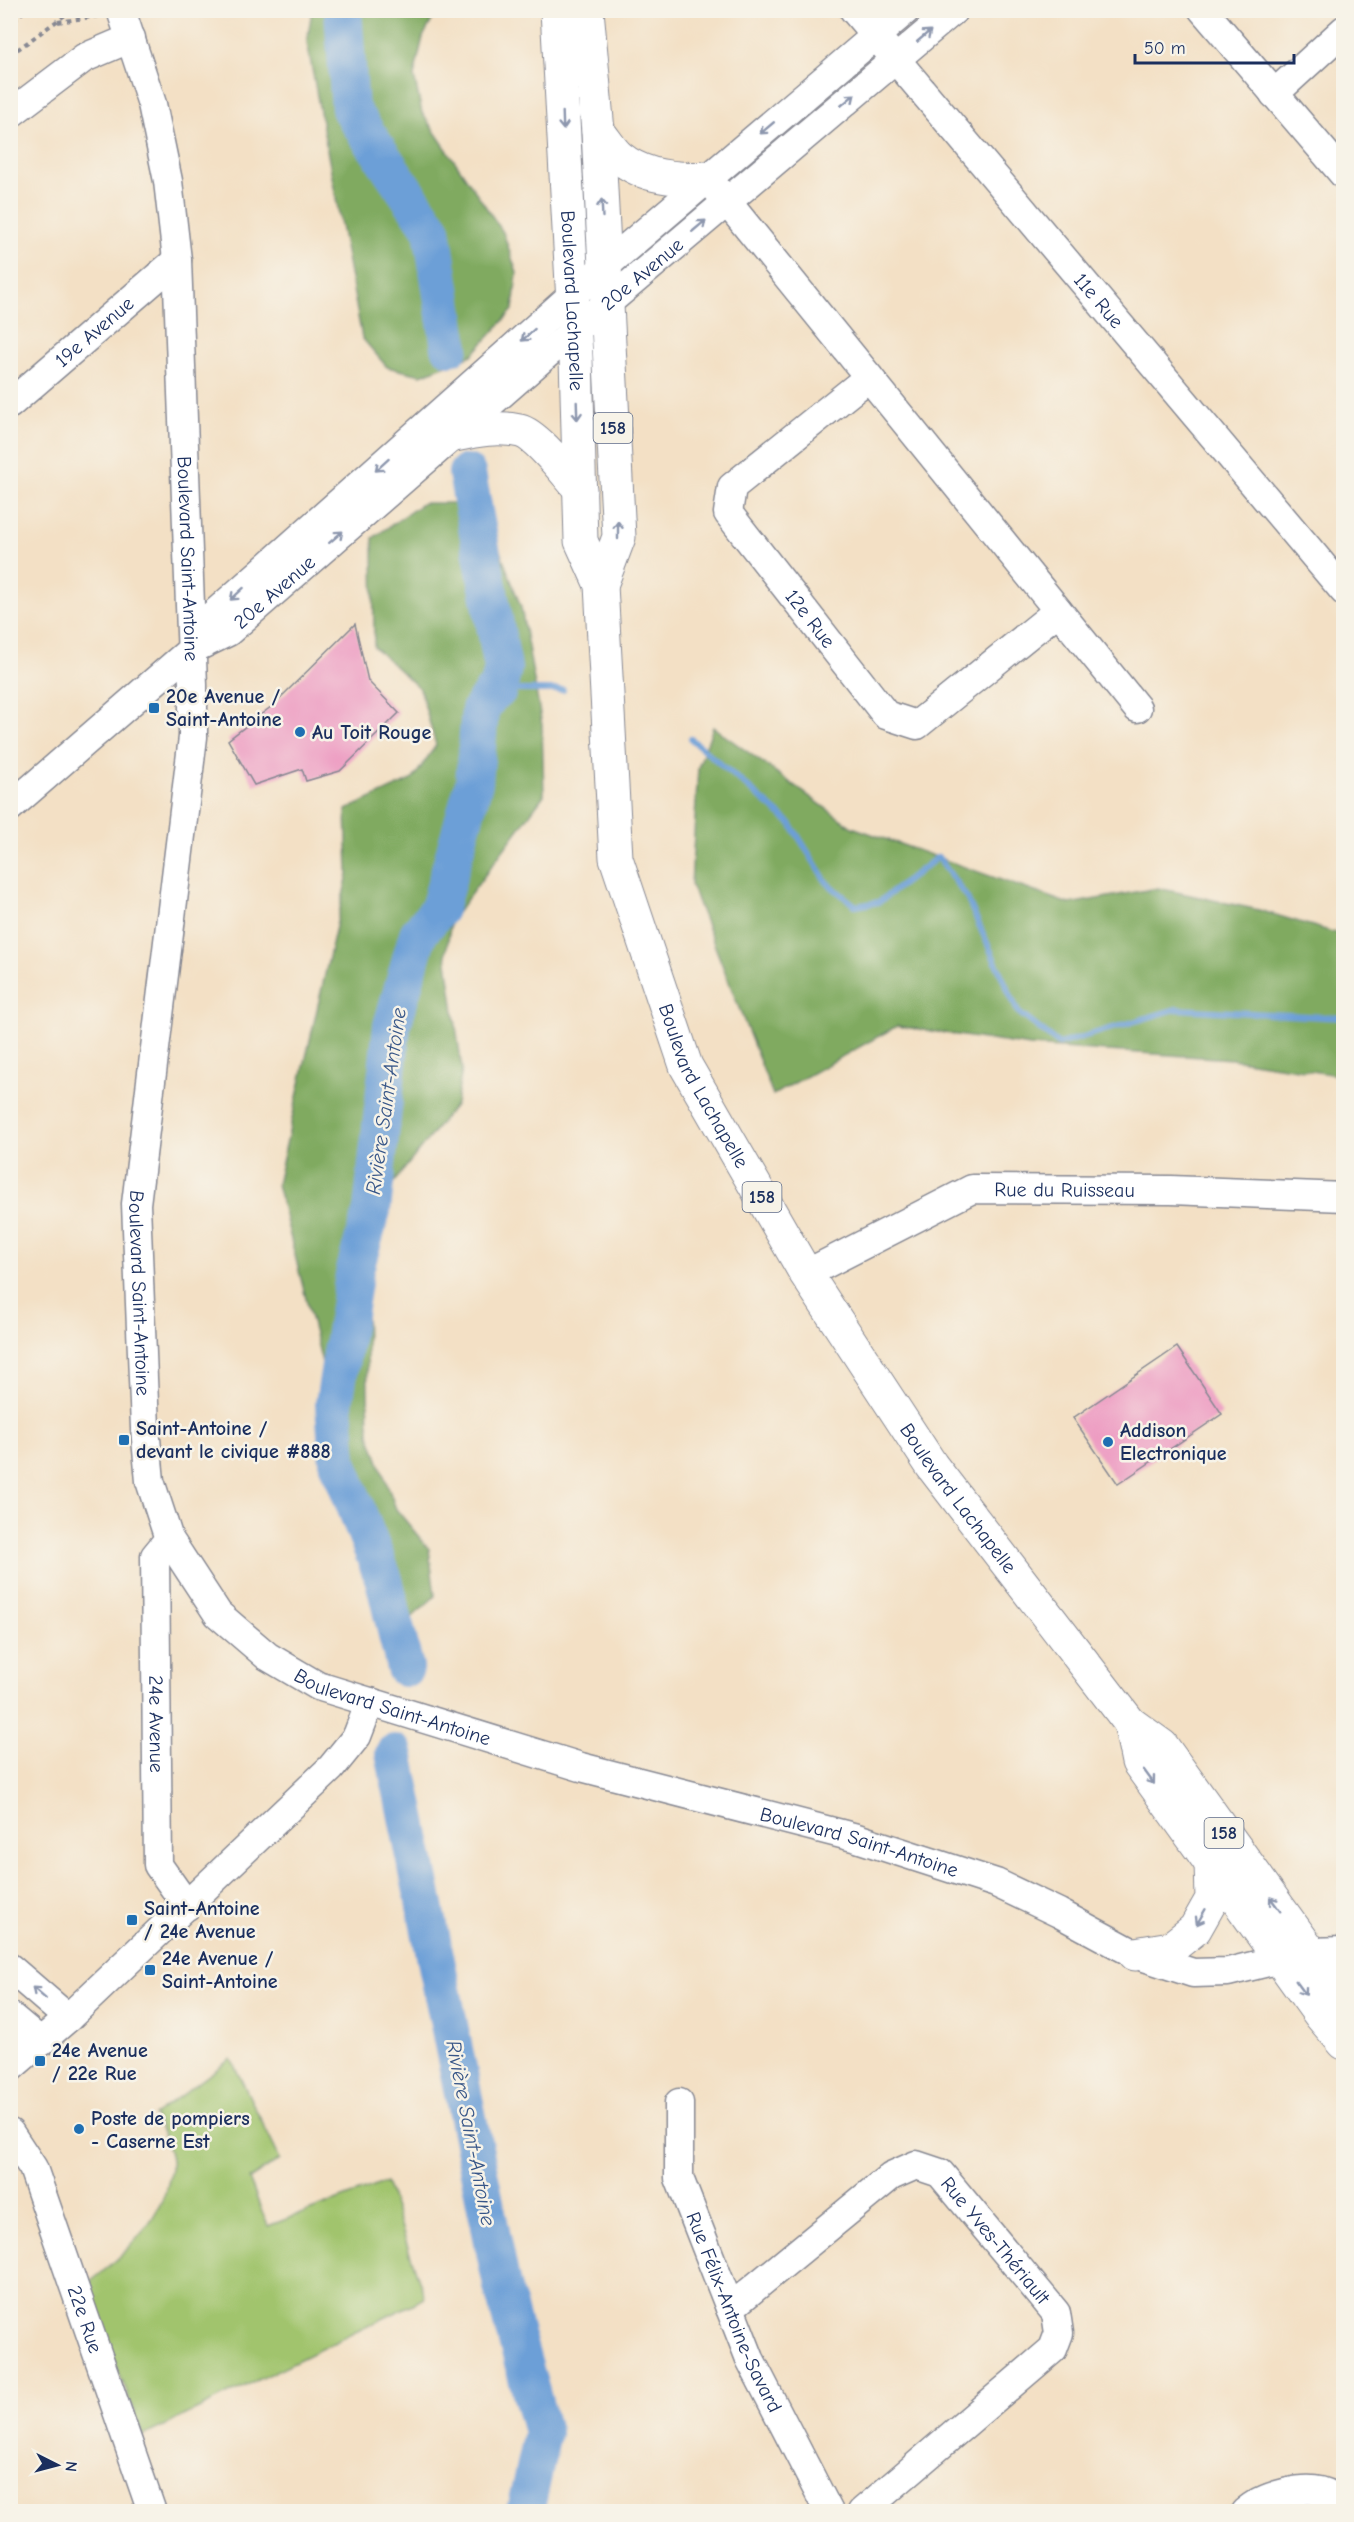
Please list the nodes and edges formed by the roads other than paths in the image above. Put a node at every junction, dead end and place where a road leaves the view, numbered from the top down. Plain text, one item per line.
1 (557, 10) edge
2 (587, 10) edge
3 (854, 10) edge
4 (906, 10) edge
5 (954, 10) edge
6 (1203, 10) edge
7 (113, 12) edge
8 (1344, 30) edge
9 (876, 36) junction
10 (131, 38) junction
11 (894, 61) junction
12 (1274, 94) junction
13 (10, 114) edge
14 (598, 131) junction
15 (1344, 175) edge
16 (718, 190) junction
17 (177, 260) junction
18 (604, 267) junction
19 (572, 296) junction
20 (606, 305) junction
21 (574, 332) junction
22 (869, 377) junction
23 (10, 404) edge
24 (455, 435) junction
25 (580, 489) junction
26 (601, 585) junction
27 (1344, 591) edge
28 (1058, 611) junction
29 (191, 650) junction
30 (1137, 708) dead end
31 (10, 807) edge
32 (1344, 1197) edge
33 (806, 1274) junction
34 (169, 1539) junction
35 (370, 1702) junction
36 (1130, 1723) junction
37 (1211, 1862) junction
38 (187, 1906) junction
39 (1344, 1951) edge
40 (1135, 1954) junction
41 (1295, 1955) junction
42 (10, 1968) edge
43 (1332, 2007) edge
44 (10, 2016) edge
45 (68, 2018) junction
46 (40, 2042) junction
47 (1344, 2043) edge
48 (10, 2068) edge
49 (679, 2103) dead end
50 (10, 2133) edge
51 (730, 2308) junction
52 (1344, 2510) edge
53 (152, 2511) edge
54 (829, 2511) edge
55 (862, 2511) edge
56 (1245, 2511) edge

1 -> 19 main road, Boulevard Lachapelle / 158
2 - 14 main road, Boulevard Lachapelle / 158
3 - 9 street, 11e Rue
4 - 9 street, 20e Avenue
11 -> 5 street, 20e Avenue
6 - 12 street
7 - 10 street, Boulevard Saint-Antoine
8 - 12 street
9 - 11 street, 11e Rue
9 -> 16 street, 20e Avenue
10 - 13 street
10 - 17 street, Boulevard Saint-Antoine
16 -> 11 street, 20e Avenue
11 - 27 street, 11e Rue
12 - 15 street
14 - 16 main road
18 -> 14 main road, Boulevard Lachapelle / 158
16 - 18 street, 20e Avenue
20 -> 16 street, 20e Avenue
16 - 22 street
17 - 23 street, 19e Avenue
17 - 29 street, Boulevard Saint-Antoine
18 - 19 street, 20e Avenue
18 - 20 main road, Boulevard Lachapelle / 158
19 - 21 main road, Boulevard Lachapelle / 158
19 -> 29 street, 20e Avenue
20 - 21 street, 20e Avenue
26 -> 20 main road, Boulevard Lachapelle / 158
21 - 24 street, 20e Avenue
21 -> 25 main road, Boulevard Lachapelle / 158
22 - 28 street
22 - 28 street, 12e Rue
24 - 25 main road
29 -> 24 street, 20e Avenue
25 - 26 main road, Boulevard Lachapelle / 158
26 - 33 main road, Boulevard Lachapelle / 158
28 - 30 street
29 - 31 street, 20e Avenue
29 - 34 street, Boulevard Saint-Antoine
32 - 33 street, Rue du Ruisseau
33 - 36 main road, Boulevard Lachapelle / 158
34 - 35 street, Boulevard Saint-Antoine
34 - 38 street, 24e Avenue
35 - 38 street
35 - 40 street, Boulevard Saint-Antoine
36 -> 37 main road, Boulevard Lachapelle / 158
41 -> 36 main road, Boulevard Lachapelle / 158
37 -> 40 main road
37 - 41 main road, Boulevard Lachapelle / 158
38 - 45 street
39 - 41 street, Boulevard Saint-Antoine
40 - 41 street, Boulevard Saint-Antoine
41 - 43 main road, Boulevard Lachapelle / 158
45 -> 42 street
43 - 47 main road, 158
44 - 46 street
45 - 46 street
46 - 48 street
49 - 51 street, Rue Félix-Antoine-Savard
50 - 53 street, 22e Rue
51 - 54 street, Rue Félix-Antoine-Savard
51 - 55 street, Rue Yves-Thériault
52 - 56 street

